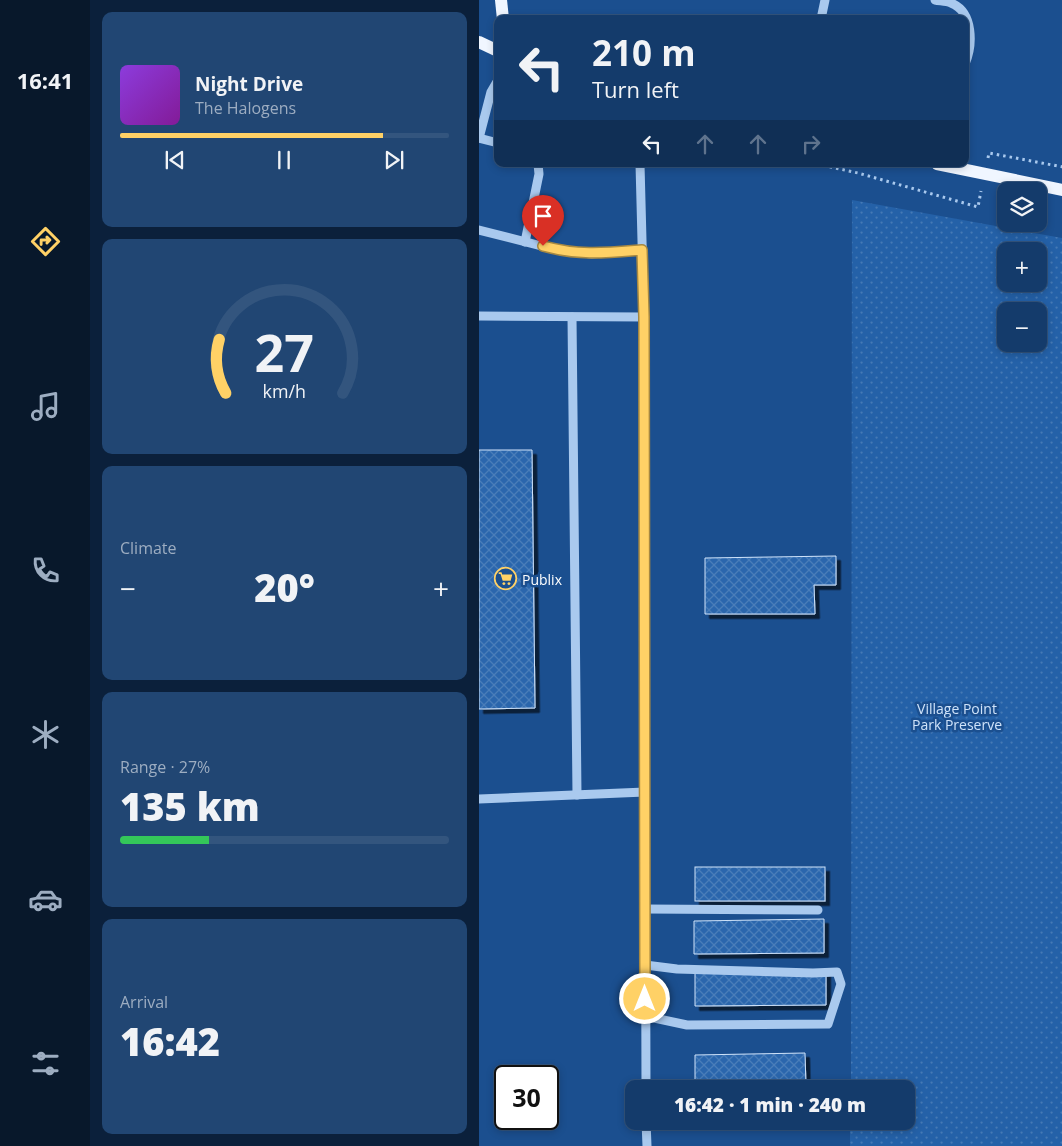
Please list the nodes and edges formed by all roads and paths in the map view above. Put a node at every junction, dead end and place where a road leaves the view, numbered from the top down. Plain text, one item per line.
1 (501, 0) edge
2 (825, 0) edge
3 (935, 0) edge
4 (503, 15) edge
5 (822, 15) edge
6 (966, 15) edge
7 (969, 27) edge
8 (479, 42) edge
9 (494, 49) edge
10 (969, 50) edge
11 (494, 87) edge
12 (479, 138) edge
13 (494, 142) edge
14 (538, 167) edge
15 (640, 167) edge
16 (951, 167) edge
17 (1062, 190) edge
18 (479, 230) edge
19 (525, 242) junction
20 (642, 250) junction
21 (479, 316) edge
22 (572, 317) junction
23 (644, 317) junction
24 (645, 792) junction
25 (577, 795) junction
26 (479, 799) edge
27 (645, 909) junction
28 (818, 910) dead end
29 (645, 965) junction
30 (645, 1016) junction
31 (646, 1080) edge
32 (646, 1130) edge
33 (647, 1146) edge

1 - 4 main road
2 - 5 street
3 - 6 street
7 - 10 street
8 - 9 main road
11 - 12 street
12 - 13 street
14 - 19 street
15 - 20 street
16 - 17 main road
18 - 19 street
19 - 20 street
20 - 23 street
21 - 22 street
22 - 23 street
22 - 25 street
23 - 24 street
24 - 25 street
24 - 27 street
25 - 26 street
27 - 28 street
27 - 29 street
29 - 30 street
29 - 30 street
30 - 31 street
32 - 33 street

